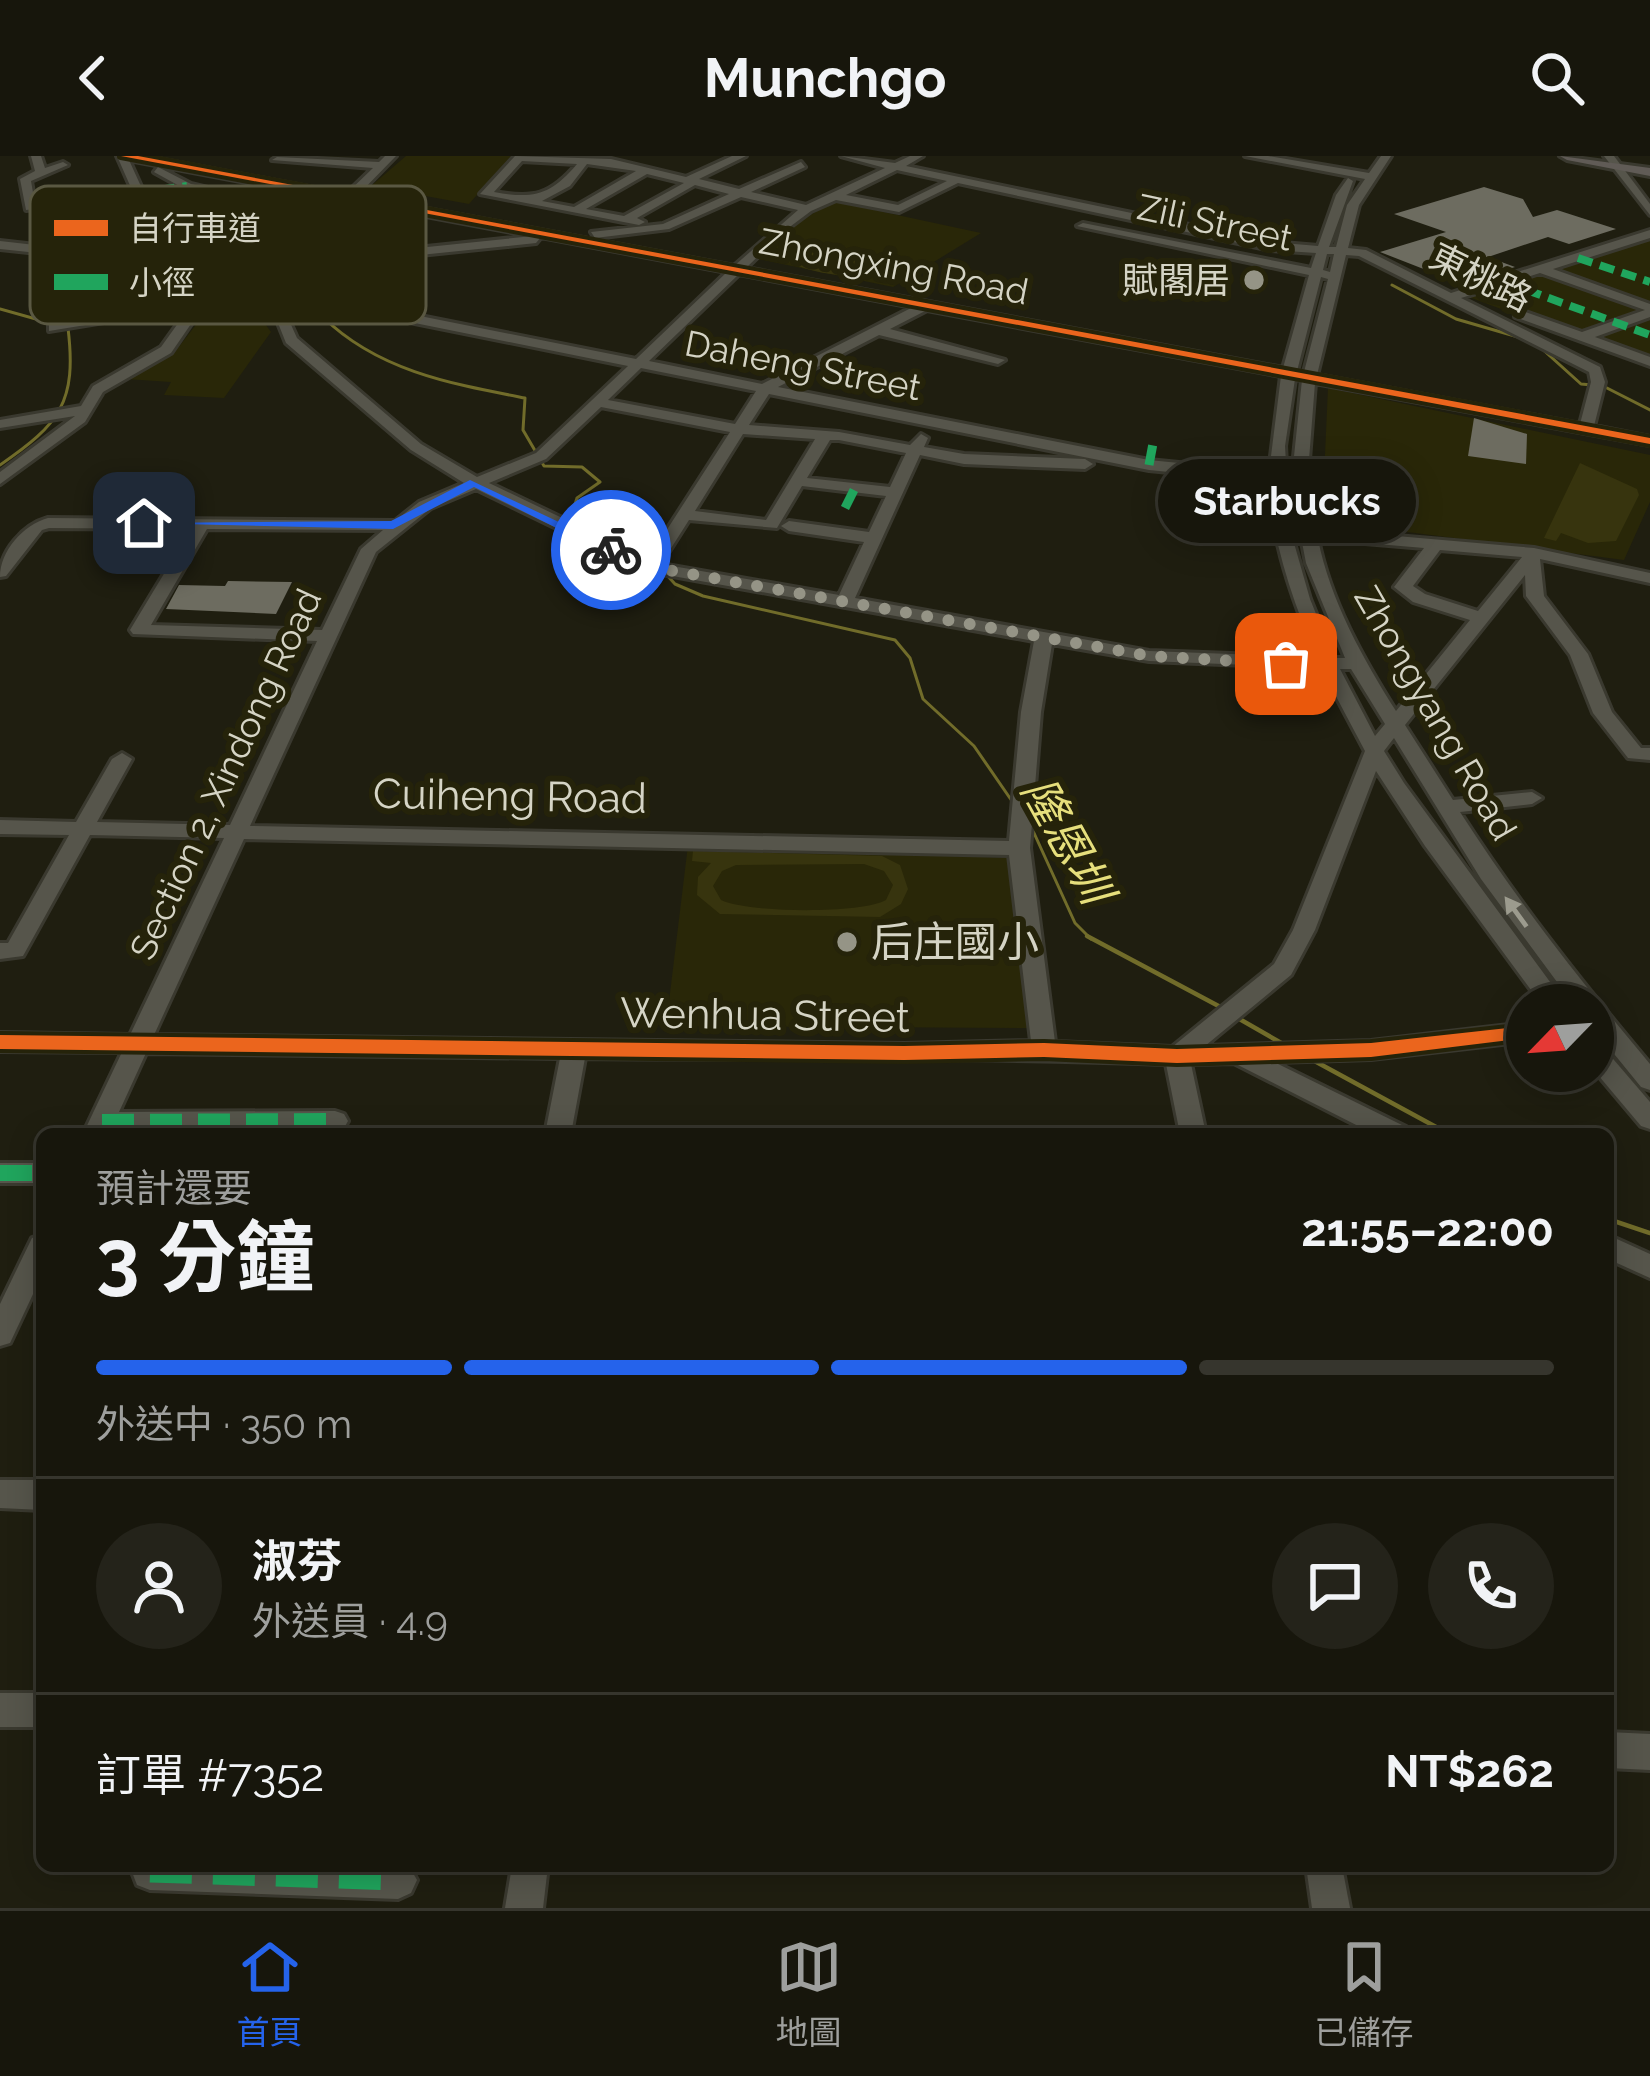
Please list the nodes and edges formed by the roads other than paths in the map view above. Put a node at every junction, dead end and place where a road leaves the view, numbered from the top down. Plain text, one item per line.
1 (36, 156) edge
2 (123, 156) edge
3 (173, 156) edge
4 (741, 156) edge
5 (845, 156) edge
6 (918, 156) edge
7 (1250, 156) edge
8 (1369, 156) edge
9 (1386, 156) edge
10 (1567, 156) edge
11 (1584, 156) edge
12 (520, 157) edge
13 (280, 158) edge
14 (330, 159) edge
15 (614, 159) edge
16 (585, 160) junction
17 (778, 160) dead end
18 (387, 161) edge
19 (1612, 161) edge
20 (152, 162) edge
21 (64, 165) dead end
22 (897, 166) junction
23 (646, 170) junction
24 (1650, 170) edge
25 (41, 173) junction
26 (259, 174) junction
27 (1360, 175) junction
28 (130, 178) junction
29 (958, 179) junction
30 (692, 181) junction
31 (134, 186) edge
32 (187, 186) edge
33 (312, 186) edge
34 (321, 186) edge
35 (359, 186) edge
36 (741, 193) junction
37 (835, 196) junction
38 (531, 202) junction
39 (426, 206) edge
40 (426, 207) edge
41 (30, 208) edge
42 (807, 209) junction
43 (576, 210) junction
44 (1650, 212) edge
45 (627, 219) junction
46 (1083, 226) dead end
47 (665, 227) junction
48 (1650, 234) edge
49 (582, 235) junction
50 (565, 236) junction
51 (0, 245) edge
52 (1615, 245) junction
53 (30, 248) edge
54 (1343, 250) junction
55 (426, 251) edge
56 (1321, 253) junction
57 (1650, 257) edge
58 (736, 268) junction
59 (1543, 269) junction
60 (1316, 274) junction
61 (1334, 276) junction
62 (1461, 295) junction
63 (925, 306) junction
64 (1650, 310) edge
65 (426, 321) edge
66 (184, 324) edge
67 (283, 324) edge
68 (878, 330) junction
69 (1582, 337) junction
70 (1555, 346) junction
71 (1171, 348) junction
72 (998, 360) dead end
73 (1650, 362) edge
74 (638, 364) junction
75 (1289, 371) junction
76 (1311, 375) junction
77 (765, 388) junction
78 (596, 402) junction
79 (78, 410) junction
80 (929, 420) junction
81 (0, 424) edge
82 (739, 429) junction
83 (1584, 429) junction
84 (824, 437) junction
85 (1154, 438) dead end
86 (1650, 442) edge
87 (915, 452) junction
88 (1149, 465) junction
89 (1279, 478) junction
90 (0, 479) edge
91 (474, 482) junction
92 (796, 482) junction
93 (855, 488) junction
94 (896, 492) junction
95 (844, 508) dead end
96 (686, 515) junction
97 (202, 523) junction
98 (393, 525) junction
99 (780, 526) junction
100 (1282, 532) junction
101 (1307, 532) junction
102 (874, 538) junction
103 (1436, 543) junction
104 (1533, 557) junction
105 (651, 567) junction
106 (0, 572) edge
107 (1650, 578) edge
108 (844, 600) junction
109 (1484, 619) junction
110 (329, 637) junction
111 (1044, 638) junction
112 (1331, 664) junction
113 (1357, 664) junction
114 (1398, 726) junction
115 (1375, 749) junction
116 (1650, 754) edge
117 (122, 759) dead end
118 (1532, 798) dead end
119 (1448, 807) junction
120 (0, 827) edge
121 (83, 829) junction
122 (236, 830) junction
123 (1018, 848) junction
124 (0, 951) edge
125 (1539, 984) edge
126 (1570, 984) edge
127 (1506, 1034) edge
128 (1614, 1039) edge
129 (0, 1042) edge
130 (140, 1042) junction
131 (574, 1048) junction
132 (1044, 1050) junction
133 (1234, 1053) junction
134 (1178, 1056) junction
135 (1614, 1077) edge
136 (1650, 1081) edge
137 (1650, 1119) edge
138 (335, 1120) dead end
139 (99, 1128) edge
140 (559, 1128) edge
141 (1191, 1128) edge
142 (1385, 1128) edge
143 (0, 1173) edge
144 (36, 1173) edge
145 (1614, 1249) edge
146 (36, 1259) edge
147 (1650, 1267) edge
148 (0, 1334) edge
149 (0, 1494) edge
150 (36, 1495) edge
151 (0, 1710) edge
152 (36, 1710) edge
153 (1614, 1750) edge
154 (1650, 1752) edge
155 (529, 1872) edge
156 (1325, 1872) edge
157 (150, 1873) dead end
158 (397, 1885) edge
159 (524, 1908) edge
160 (1331, 1908) edge

1 - 25 street
2 - 20 street, Zhongxing Road
2 - 28 street
3 - 26 street
4 - 30 street
5 - 22 street, 東桃路
6 - 22 street, Section 2, Xindong Road
7 - 27 street
8 - 27 street, Zhongyang Road
9 - 27 street, Zhongyang Road
10 - 19 main road
11 - 19 main road
12 - 16 street
12 - 38 street
13 - 14 street
13 - 26 street
14 - 18 street
15 - 16 street
15 - 23 street
16 - 38 street
17 - 36 street
18 - 35 street
19 - 24 main road
19 - 44 street
20 - 26 street, Zhongxing Road
20 - 28 street
20 - 32 street
20 - 33 street, Zhongxing Road
21 - 25 street
22 - 29 street, 東桃路
22 - 37 street, Section 2, Xindong Road
23 - 30 street
23 - 43 street
25 - 41 street
26 - 34 street, Zhongxing Road
27 - 54 street, Zhongyang Road
27 - 56 street, Zhongyang Road
28 - 31 street
29 - 37 street
29 - 56 street, 東桃路
30 - 36 street
30 - 45 street
36 - 42 street
36 - 47 street
37 - 42 street, Section 2, Xindong Road
38 - 43 street
39 - 49 street, Zhongxing Road
40 - 50 street, Zhongxing Road
42 - 58 street, Section 2, Xindong Road
43 - 45 street
45 - 47 street
46 - 60 street, Zili Street
47 - 49 street
48 - 52 street
49 - 50 street
49 - 58 street, Zhongxing Road
50 - 55 street
50 - 58 street, Zhongxing Road
51 - 53 street
52 - 57 street
52 - 59 street
54 - 56 street, 東桃路
54 - 61 street, Zhongyang Road
54 - 62 street, 東桃路
56 - 60 street, Zhongyang Road
58 - 63 street, Zhongxing Road
58 - 71 street, Zhongxing Road
58 - 74 street, Section 2, Xindong Road
59 - 62 street
59 - 64 street
60 - 61 street, Zili Street
60 - 75 street, Zhongyang Road
61 - 76 street, Zhongyang Road
62 - 69 street
62 - 70 street, 東桃路
63 - 68 street
63 - 71 street, Zhongxing Road
64 - 69 street
65 - 74 street, Daheng Street
66 - 79 street
67 - 91 street
68 - 72 street
68 - 77 street
69 - 70 street
69 - 73 street
70 - 83 street, 東桃路
71 - 75 street, Zhongxing Road
74 - 77 street, Daheng Street
74 - 78 street, Section 2, Xindong Road
75 - 76 street, Zhongxing Road
75 - 89 street, Zhongyang Road
76 - 83 street, Zhongxing Road
76 - 101 street, Zhongyang Road
77 - 80 street, Daheng Street
77 - 82 street
78 - 82 street
78 - 91 street, Section 2, Xindong Road
79 - 81 street
79 - 90 street
80 - 87 street
80 - 88 street, Daheng Street
82 - 84 street
82 - 96 street
83 - 86 street, Zhongxing Road
84 - 87 street
84 - 92 street
85 - 88 street
87 - 88 street
87 - 94 street
88 - 89 street, Daheng Street
89 - 100 street, Zhongyang Road
91 - 98 street, Section 2, Xindong Road
91 - 105 street
92 - 93 street
92 - 99 street
93 - 94 street
93 - 95 street
94 - 102 street
96 - 99 street
96 - 105 street
97 - 98 street
97 - 106 street
97 - 110 street
98 - 110 street, Section 2, Xindong Road
99 - 102 street
100 - 101 street
100 - 112 street, Zhongyang Road
101 - 103 street
101 - 113 street, Zhongyang Road
102 - 108 street
103 - 104 street
103 - 109 street
104 - 107 street
104 - 109 street
104 - 116 street
105 - 108 street
108 - 111 street
109 - 114 street
110 - 122 street, Section 2, Xindong Road
111 - 112 street
111 - 123 street
112 - 113 street
112 - 115 street, Zhongyang Road
113 - 114 street, Zhongyang Road
114 - 115 street
114 - 119 street, Zhongyang Road
115 - 125 street, Zhongyang Road
115 - 134 street
117 - 121 street
118 - 119 street
126 -> 119 street, Zhongyang Road
120 - 121 street, Cuiheng Road
121 - 122 street, Cuiheng Road
121 - 124 street
122 - 123 street, Cuiheng Road
122 - 130 street, Section 2, Xindong Road
123 - 132 street
127 - 133 street, Wenhua Street
128 - 136 street, Zhongyang Road
129 - 130 street, Wenhua Street
130 - 131 street, Wenhua Street
130 - 139 street, Section 2, Xindong Road
131 - 132 street, Wenhua Street
131 - 140 street
132 - 134 street, Wenhua Street
133 - 134 street, Wenhua Street
133 - 142 street
134 - 141 street
135 - 137 street
138 - 139 street
143 - 144 street
145 - 147 street
146 - 148 street
149 - 150 street
151 - 152 street
153 - 154 street
155 - 159 street
156 - 160 street
157 - 158 street

